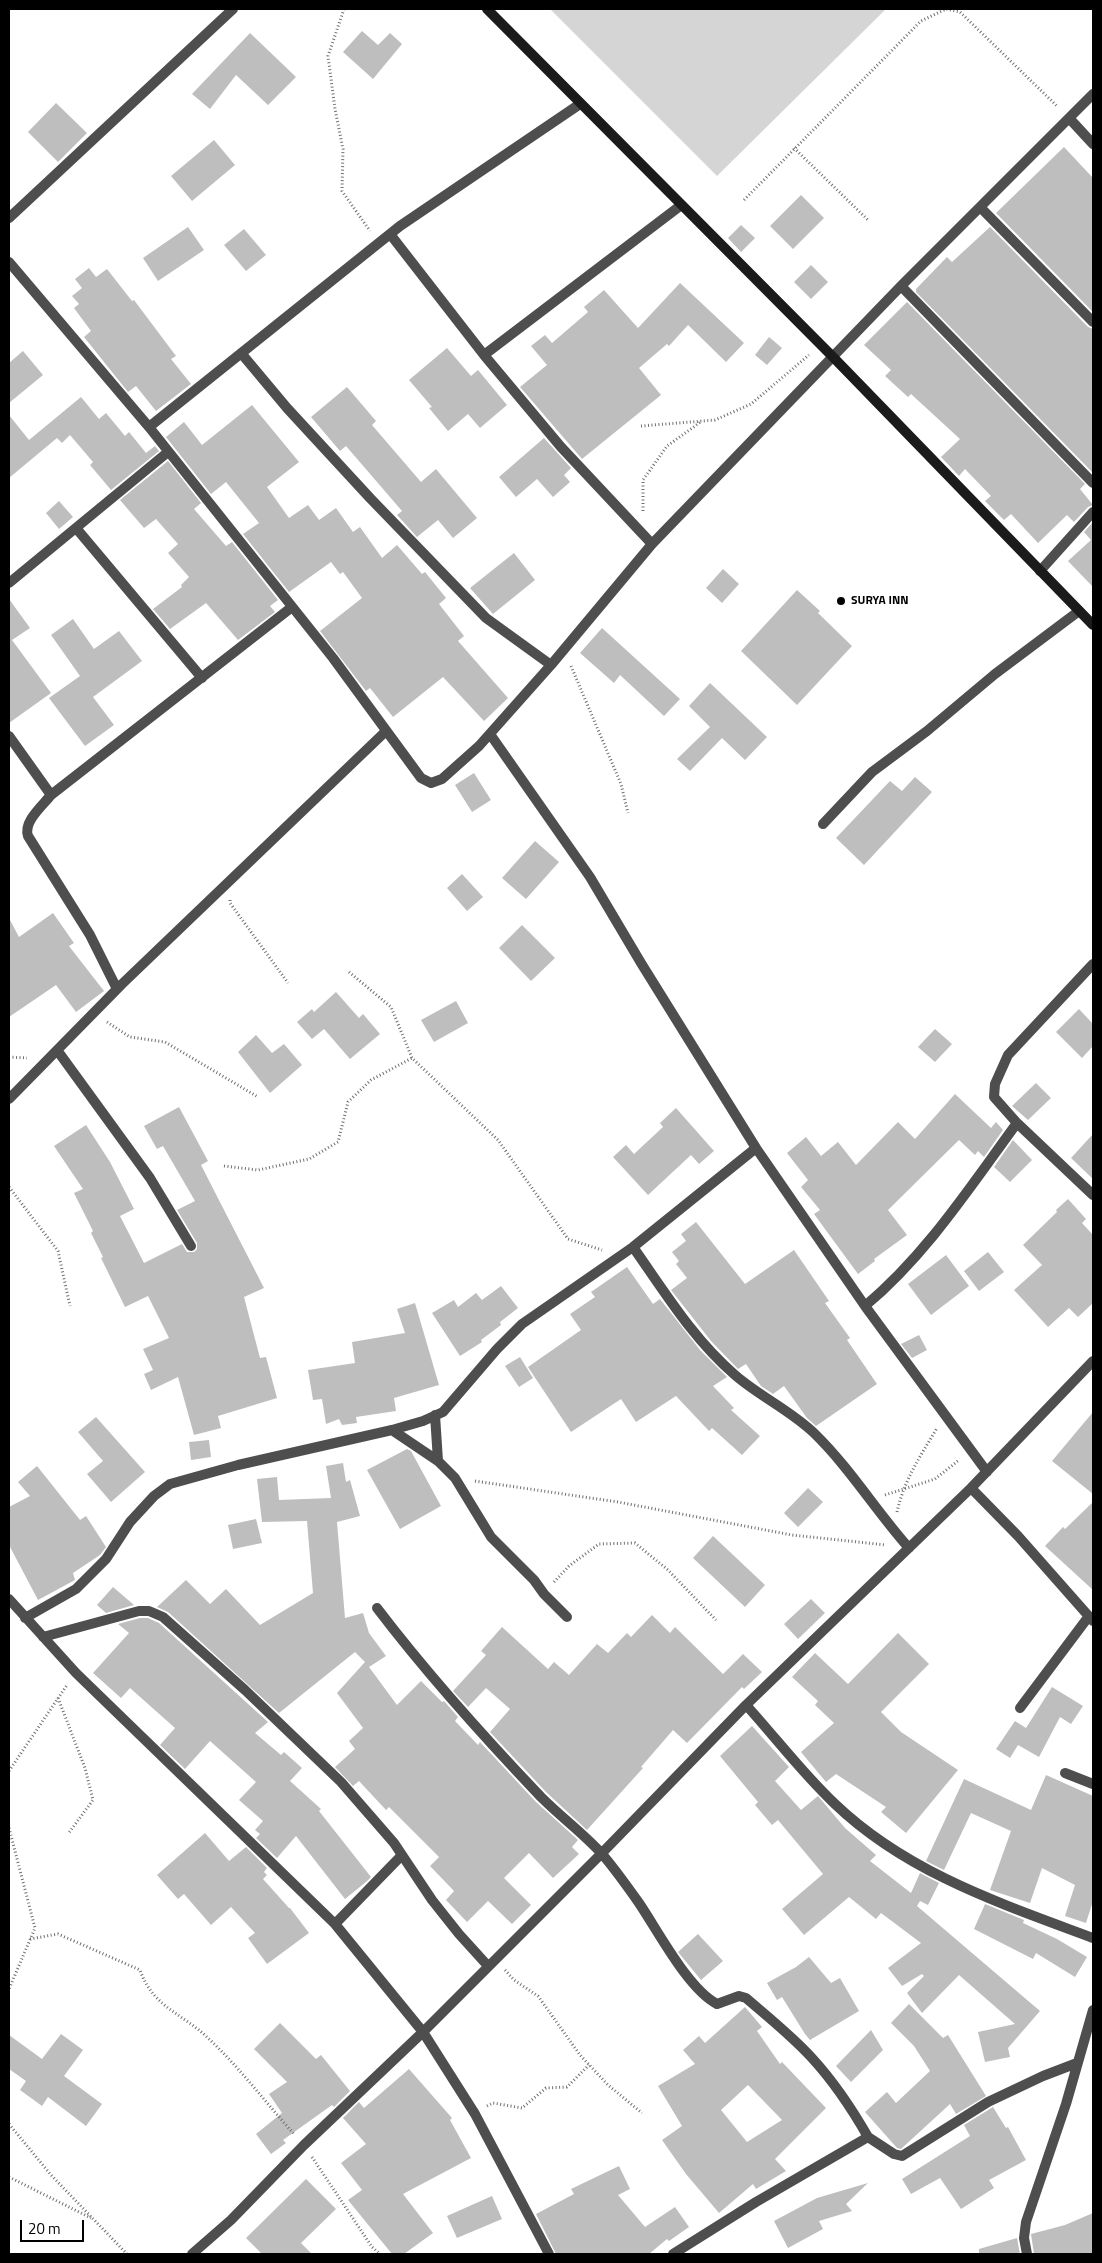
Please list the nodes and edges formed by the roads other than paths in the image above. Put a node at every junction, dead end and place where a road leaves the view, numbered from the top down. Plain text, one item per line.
1 (233, 9) edge
2 (486, 9) edge
3 (1093, 94) edge
4 (580, 104) junction
5 (1069, 118) junction
6 (1093, 144) edge
7 (680, 206) junction
8 (980, 207) junction
9 (9, 218) edge
10 (390, 234) junction
11 (11, 269) edge
12 (901, 286) junction
13 (1093, 322) edge
14 (241, 353) junction
15 (484, 355) junction
16 (834, 358) junction
17 (149, 428) junction
18 (168, 452) junction
19 (1093, 483) edge
20 (1093, 512) edge
21 (76, 528) junction
22 (652, 544) junction
23 (1040, 571) junction
24 (9, 582) edge
25 (292, 607) junction
26 (1079, 611) junction
27 (1093, 626) edge
28 (550, 665) junction
29 (202, 678) junction
30 (385, 732) junction
31 (490, 734) junction
32 (9, 736) edge
33 (51, 795) junction
34 (823, 824) dead end
35 (1093, 964) edge
36 (117, 989) junction
37 (57, 1050) junction
38 (9, 1099) edge
39 (1017, 1123) junction
40 (756, 1148) junction
41 (1093, 1195) edge
42 (191, 1246) dead end
43 (633, 1247) junction
44 (865, 1306) junction
45 (1093, 1361) edge
46 (435, 1415) junction
47 (392, 1430) junction
48 (438, 1461) junction
49 (987, 1472) junction
50 (971, 1488) junction
51 (909, 1548) junction
52 (10, 1603) edge
53 (377, 1608) dead end
54 (566, 1617) dead end
55 (24, 1618) junction
56 (1091, 1618) edge
57 (43, 1637) junction
58 (746, 1705) junction
59 (1020, 1708) dead end
60 (1065, 1773) dead end
61 (1093, 1784) edge
62 (602, 1854) junction
63 (402, 1855) junction
64 (335, 1924) junction
65 (1093, 1938) edge
66 (492, 1962) junction
67 (1093, 2010) edge
68 (423, 2032) junction
69 (1077, 2063) junction
70 (868, 2137) junction
71 (192, 2254) edge
72 (549, 2254) edge
73 (673, 2254) edge
74 (1027, 2254) edge

1 - 9 street
2 - 4 street
3 - 5 street
4 - 7 street
4 - 10 street
5 - 6 street
5 - 8 street
7 - 15 street
7 - 16 street
8 - 12 street
8 - 13 street
10 - 14 street
10 - 15 street
11 - 17 street
12 - 16 street
12 - 19 street
14 - 17 street
14 - 28 street
15 - 22 street
16 - 22 street
16 - 23 street
17 - 18 street
18 - 21 street
18 - 25 street
20 - 23 street
21 - 24 street
21 - 29 street
22 - 28 street
23 - 26 street
25 - 29 street
25 - 30 street
26 - 27 street
26 - 34 street
28 - 31 street
29 - 33 street
30 - 31 street
30 - 36 street
31 - 40 street
32 - 33 street
33 - 36 street
35 - 39 street
36 - 37 street
37 - 38 street
37 - 42 street
39 - 41 street
39 - 44 street
40 - 43 street
40 - 44 street
43 - 46 street
43 - 51 street
44 - 49 street
45 - 49 street
46 - 47 street
46 - 48 street
47 - 48 street
47 - 55 street
48 - 54 street
49 - 50 street
50 - 51 street
50 - 56 street
51 - 58 street
52 - 55 street
53 - 62 street
55 - 57 street
56 - 59 street
57 - 63 street
57 - 64 street
58 - 62 street
58 - 65 street
60 - 61 street
62 - 66 street
62 - 70 street
63 - 64 street
63 - 66 street
64 - 68 street
66 - 68 street
67 - 69 street
68 - 71 street
68 - 72 street
69 - 70 street
69 - 74 street
70 - 73 street

